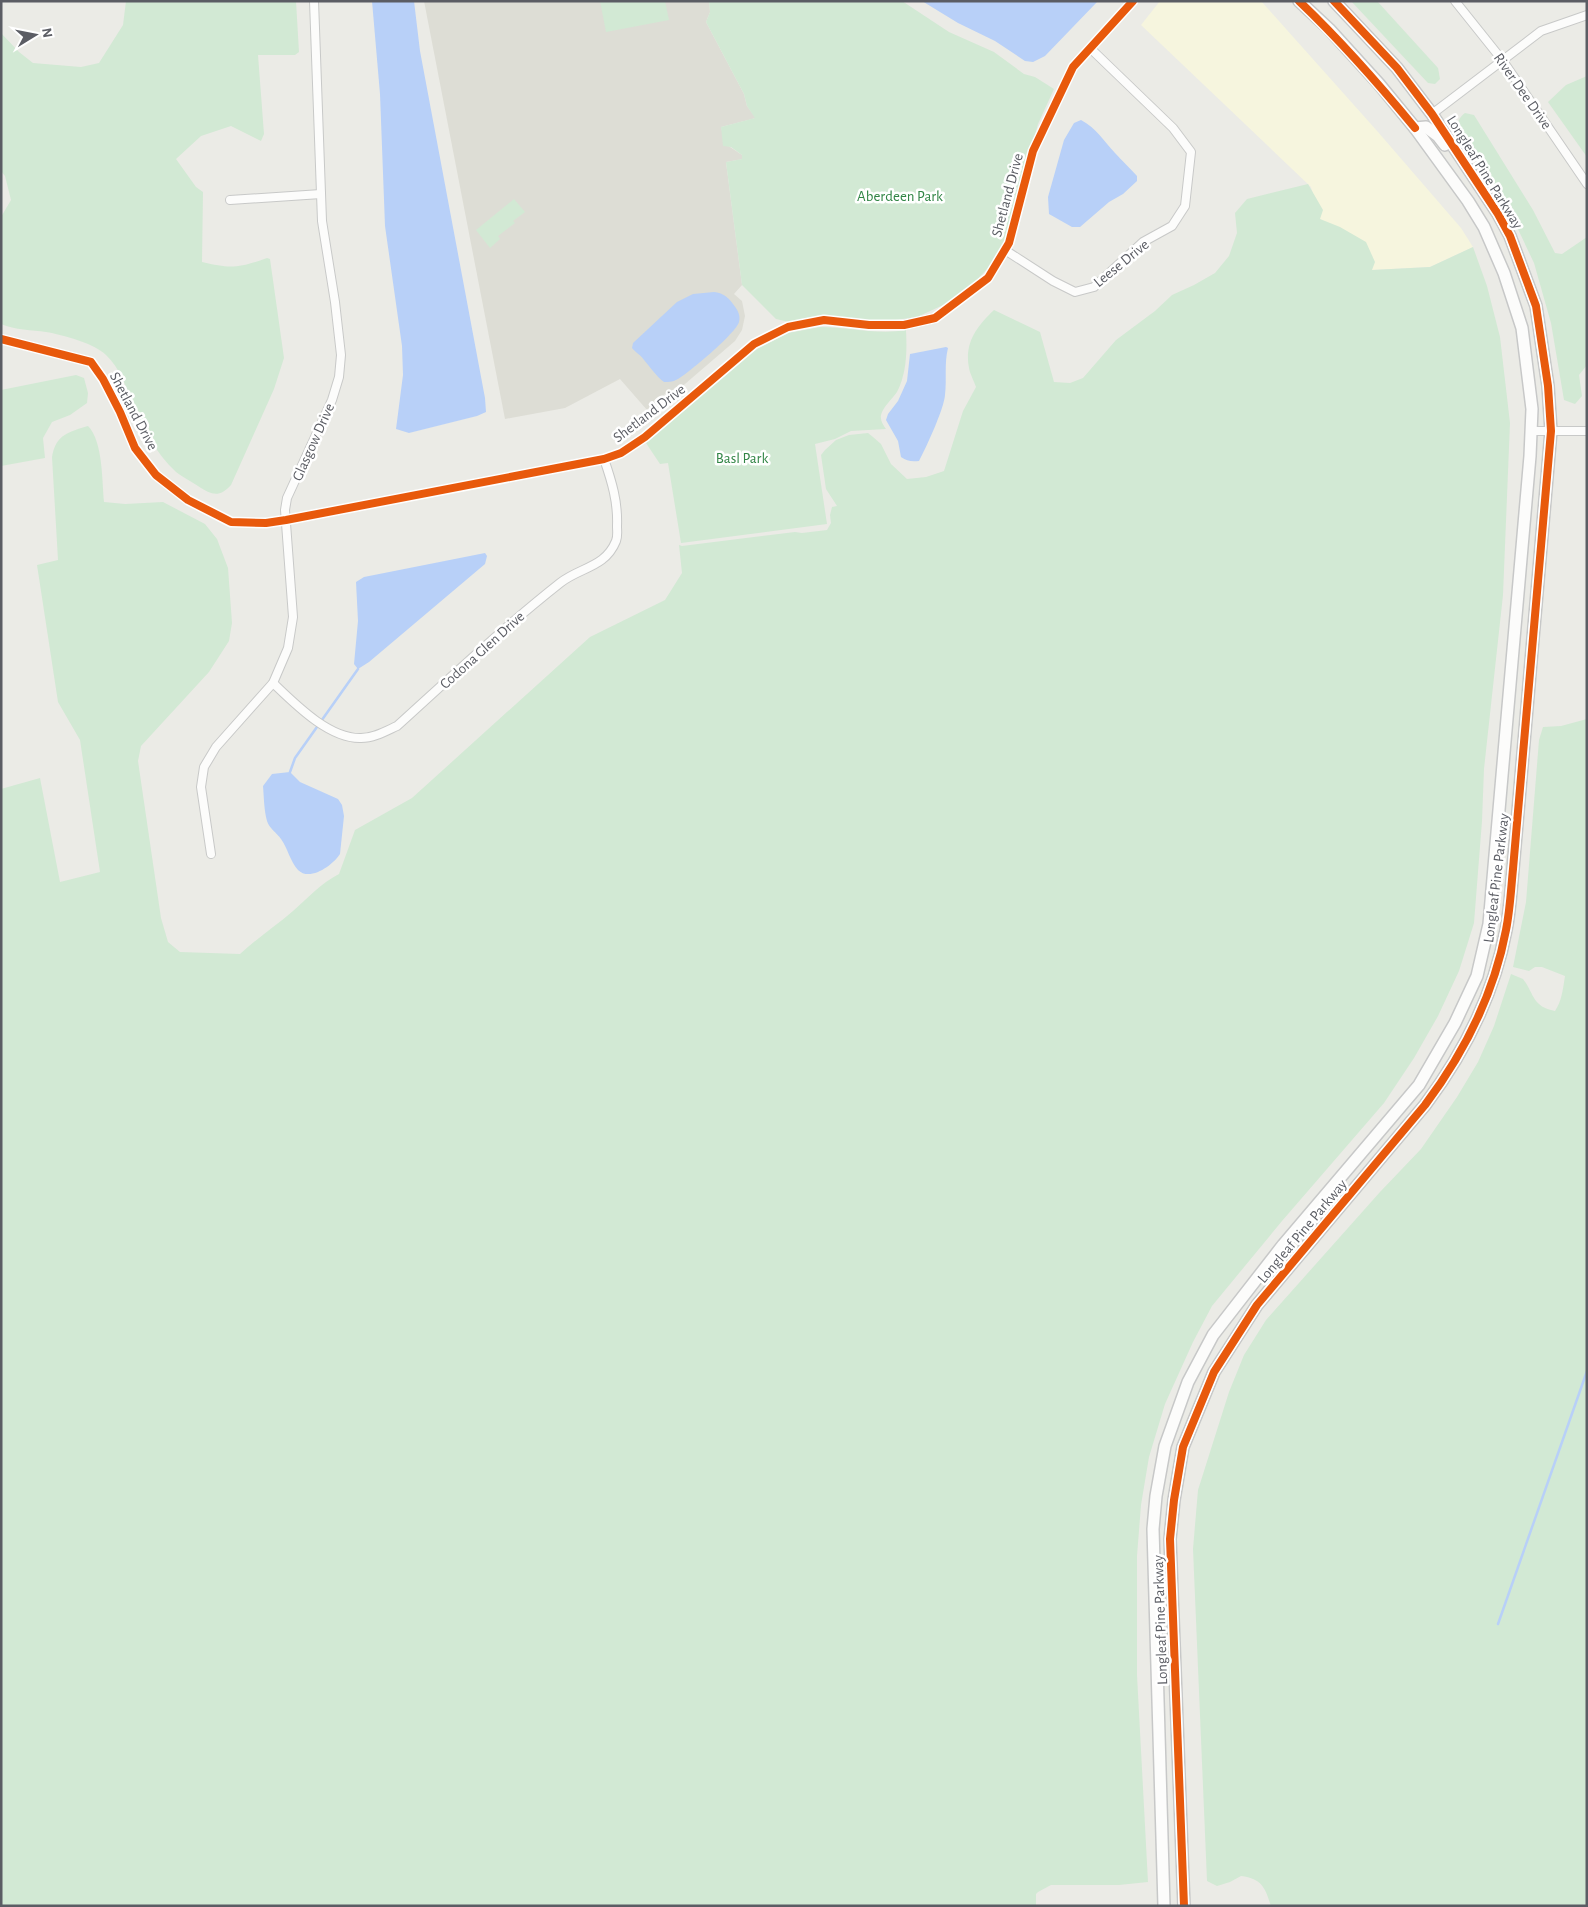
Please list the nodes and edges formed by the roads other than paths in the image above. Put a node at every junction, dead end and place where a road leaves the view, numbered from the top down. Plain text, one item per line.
1 (314, 1) edge
2 (1133, 1) edge
3 (1299, 1) edge
4 (1334, 1) edge
5 (1454, 1) edge
6 (1587, 15) edge
7 (1090, 48) junction
8 (1503, 61) junction
9 (1432, 114) junction
10 (1415, 128) junction
11 (1587, 184) edge
12 (321, 194) junction
13 (230, 200) dead end
14 (1498, 214) junction
15 (1005, 250) junction
16 (1, 340) edge
17 (1531, 431) junction
18 (1551, 431) junction
19 (1587, 431) edge
20 (604, 460) junction
21 (286, 520) junction
22 (273, 683) junction
23 (211, 854) dead end
24 (1464, 1004) junction
25 (1481, 1011) junction
26 (1164, 1906) edge
27 (1184, 1906) edge

1 - 12 street, Glasgow Drive
2 - 7 street, Shetland Drive
3 - 10 main road, Longleaf Pine Parkway
4 - 9 main road, Longleaf Pine Parkway
5 - 8 street, River Dee Drive
6 - 8 street
7 - 15 street, Shetland Drive
7 - 15 street, Leese Drive
8 - 9 street
8 - 11 street, River Dee Drive
9 - 14 main road, Longleaf Pine Parkway
10 - 14 main road
10 - 17 main road, Longleaf Pine Parkway
12 - 13 street
12 - 21 street, Glasgow Drive
14 - 18 main road, Longleaf Pine Parkway
15 - 20 street, Shetland Drive
16 - 21 street, Shetland Drive
17 - 18 street
17 - 24 main road, Longleaf Pine Parkway
18 - 19 street
18 - 25 main road, Longleaf Pine Parkway
20 - 21 street, Shetland Drive
20 - 22 street, Codona Glen Drive
21 - 22 street, Glasgow Drive
22 - 23 street, Glasgow Drive
24 - 25 main road
24 - 26 main road, Longleaf Pine Parkway
25 - 27 main road, Longleaf Pine Parkway

